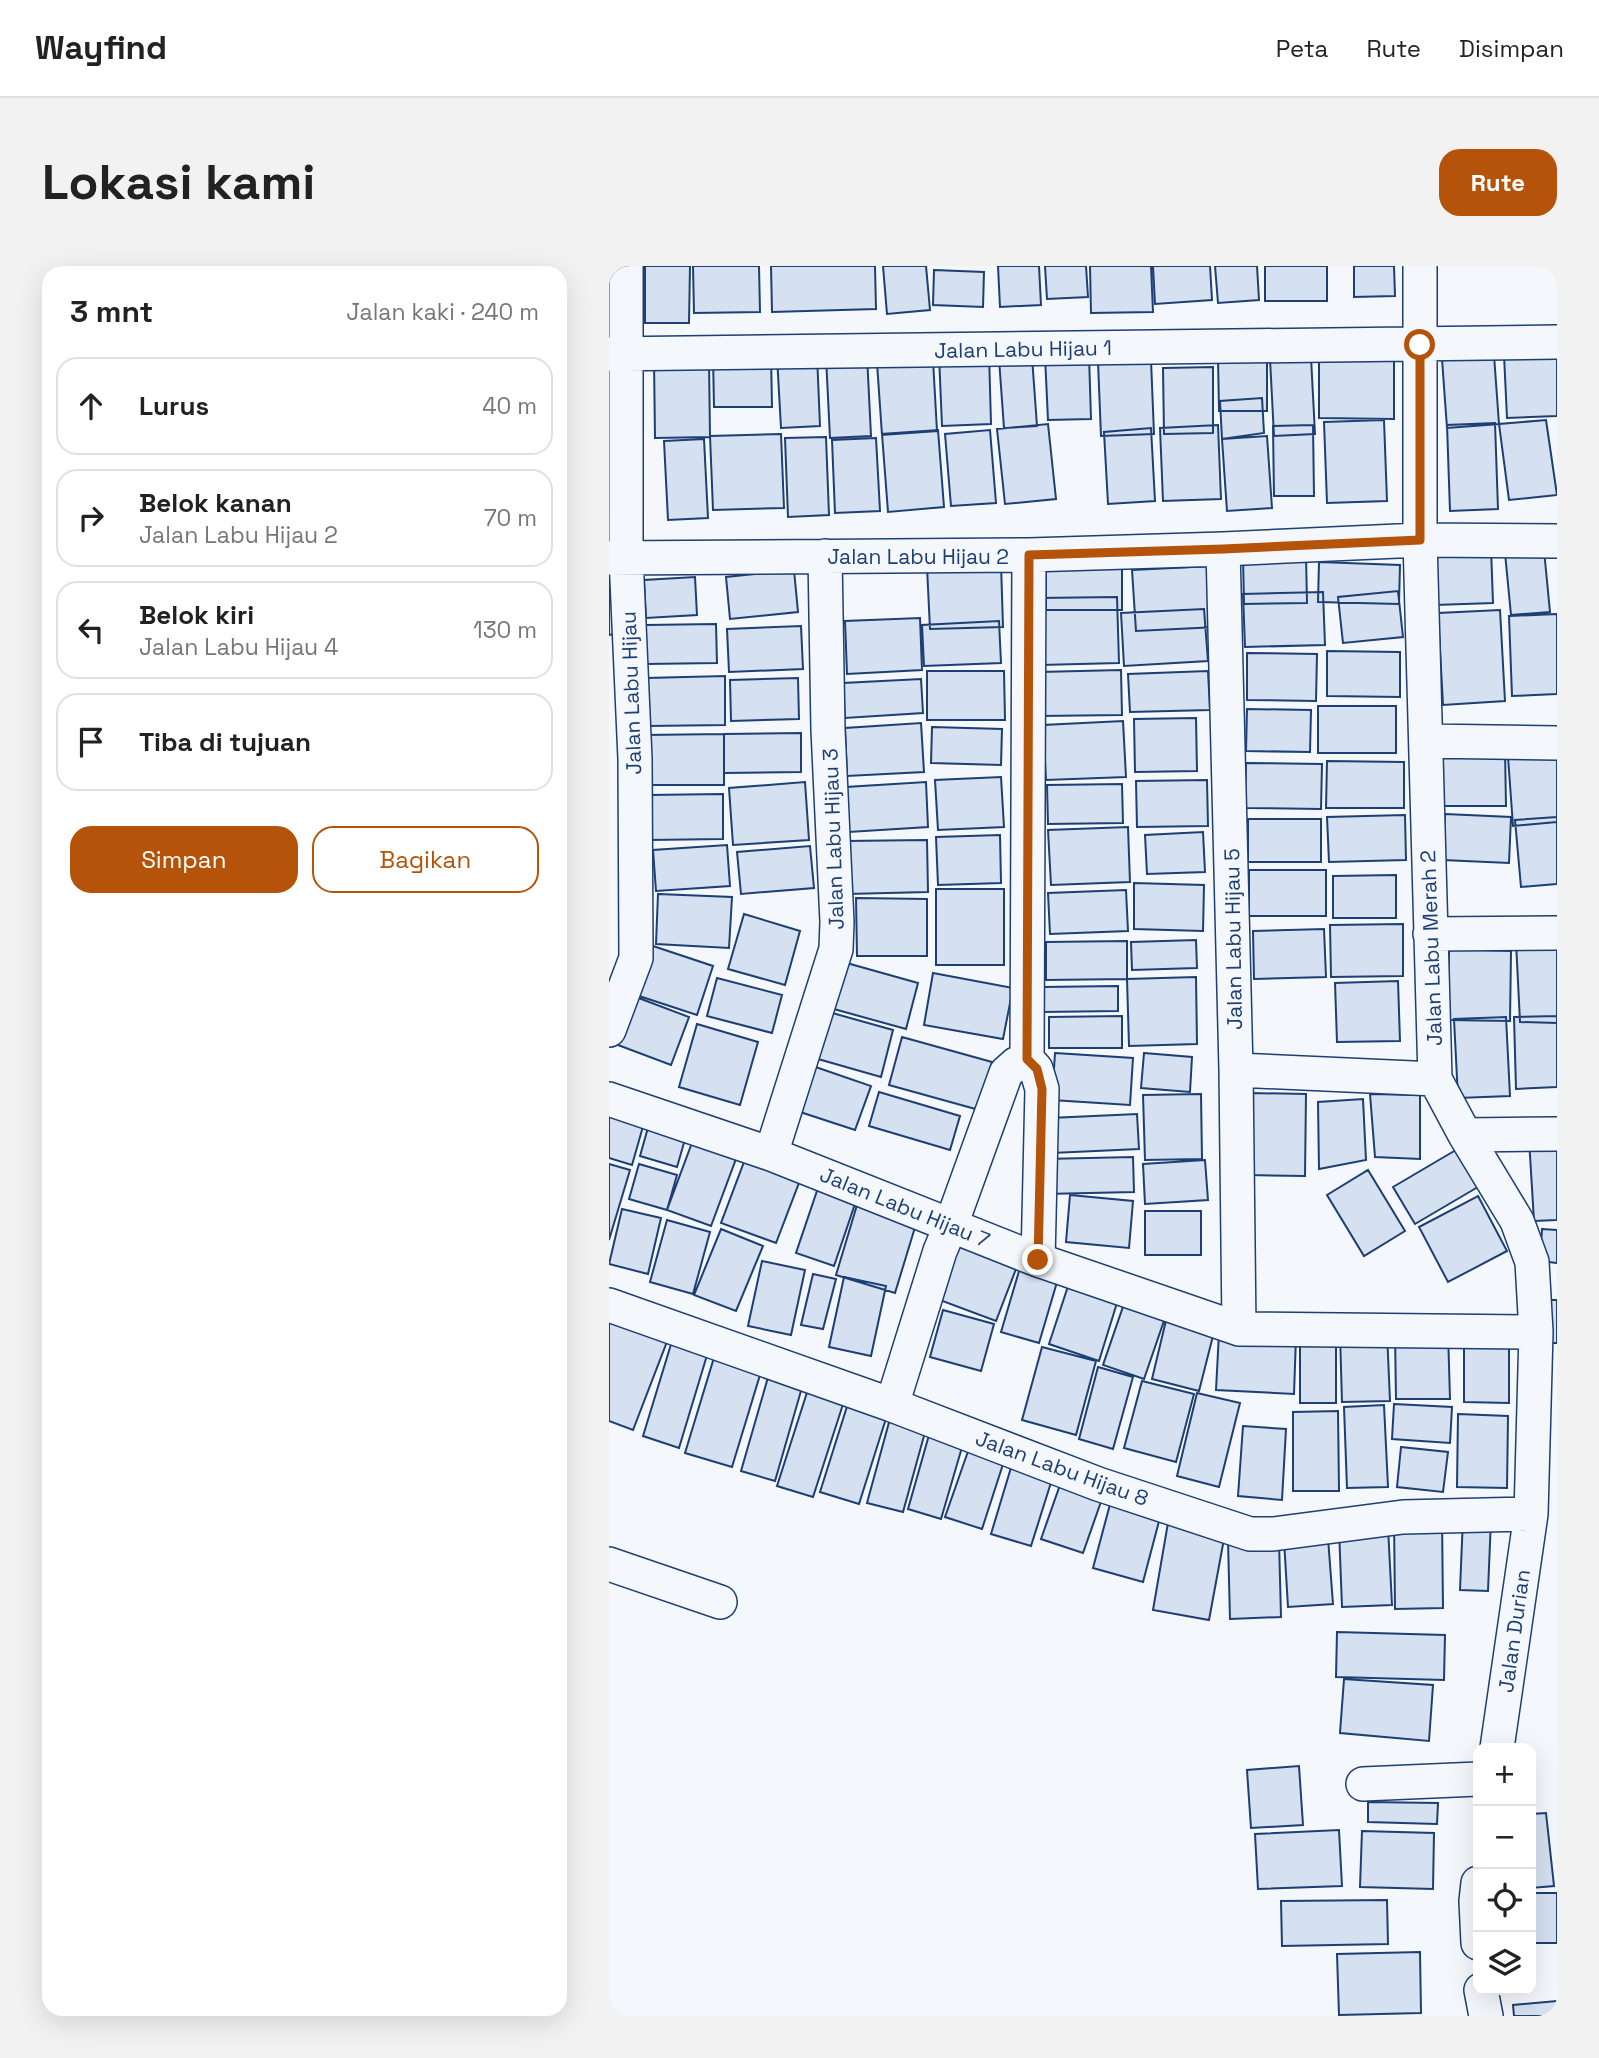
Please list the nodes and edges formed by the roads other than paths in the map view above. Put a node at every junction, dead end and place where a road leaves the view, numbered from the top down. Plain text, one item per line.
1 (627, 266) edge
2 (1420, 266) edge
3 (1557, 342) edge
4 (1420, 345) junction
5 (618, 353) edge
6 (1420, 540) junction
7 (1557, 541) edge
8 (1223, 549) junction
9 (1029, 555) junction
10 (825, 556) junction
11 (617, 557) edge
12 (1426, 741) junction
13 (1557, 743) edge
14 (622, 759) edge
15 (1557, 933) edge
16 (1430, 934) junction
17 (623, 959) edge
18 (609, 1030) edge
19 (1027, 1059) junction
20 (1236, 1070) junction
21 (1434, 1079) junction
22 (609, 1099) edge
23 (1557, 1134) edge
24 (1465, 1135) junction
25 (771, 1154) junction
26 (951, 1226) junction
27 (1038, 1260) junction
28 (609, 1305) edge
29 (1239, 1329) junction
30 (1536, 1332) junction
31 (892, 1405) junction
32 (1531, 1514) junction
33 (609, 1564) edge
34 (720, 1602) dead end
35 (1498, 1743) edge
36 (1473, 1779) edge
37 (1363, 1784) dead end
38 (1482, 1995) edge
39 (1486, 2016) edge

1 - 5 street, Jalan Labu Hijau
2 - 4 street, Jalan Labu Merah 2
3 - 4 street, Jalan Labu Hijau 1
4 - 5 street, Jalan Labu Hijau 1
4 - 6 street, Jalan Labu Merah 2
5 - 11 street, Jalan Labu Hijau
6 - 7 street, Jalan Labu Hijau 2
6 - 8 street, Jalan Labu Hijau 2
6 - 12 street, Jalan Labu Merah 2
8 - 9 street, Jalan Labu Hijau 2
8 - 20 street, Jalan Labu Hijau 5
9 - 10 street, Jalan Labu Hijau 2
9 - 19 street
10 - 11 street, Jalan Labu Hijau 2
10 - 25 street, Jalan Labu Hijau 3
11 - 14 street, Jalan Labu Hijau
12 - 13 street
12 - 16 street, Jalan Labu Merah 2
14 - 17 street, Jalan Labu Hijau
15 - 16 street
16 - 21 street, Jalan Labu Merah 2
17 - 18 street, Jalan Labu Hijau
19 - 26 street
19 - 27 street
20 - 21 street
20 - 29 street, Jalan Labu Hijau 5
21 - 24 street, Jalan Labu Merah 2
22 - 25 street, Jalan Labu Hijau 7
23 - 24 street
24 - 30 street, Jalan Labu Merah 2
25 - 26 street, Jalan Labu Hijau 7
26 - 27 street, Jalan Labu Hijau 7
26 - 31 street
27 - 29 street, Jalan Labu Hijau 7
28 - 31 street, Jalan Labu Hijau 8
29 - 30 street, Jalan Labu Hijau 7
30 - 32 street, Jalan Durian
31 - 32 street, Jalan Labu Hijau 8
32 - 35 street, Jalan Durian
33 - 34 street
36 - 37 street
38 - 39 street

